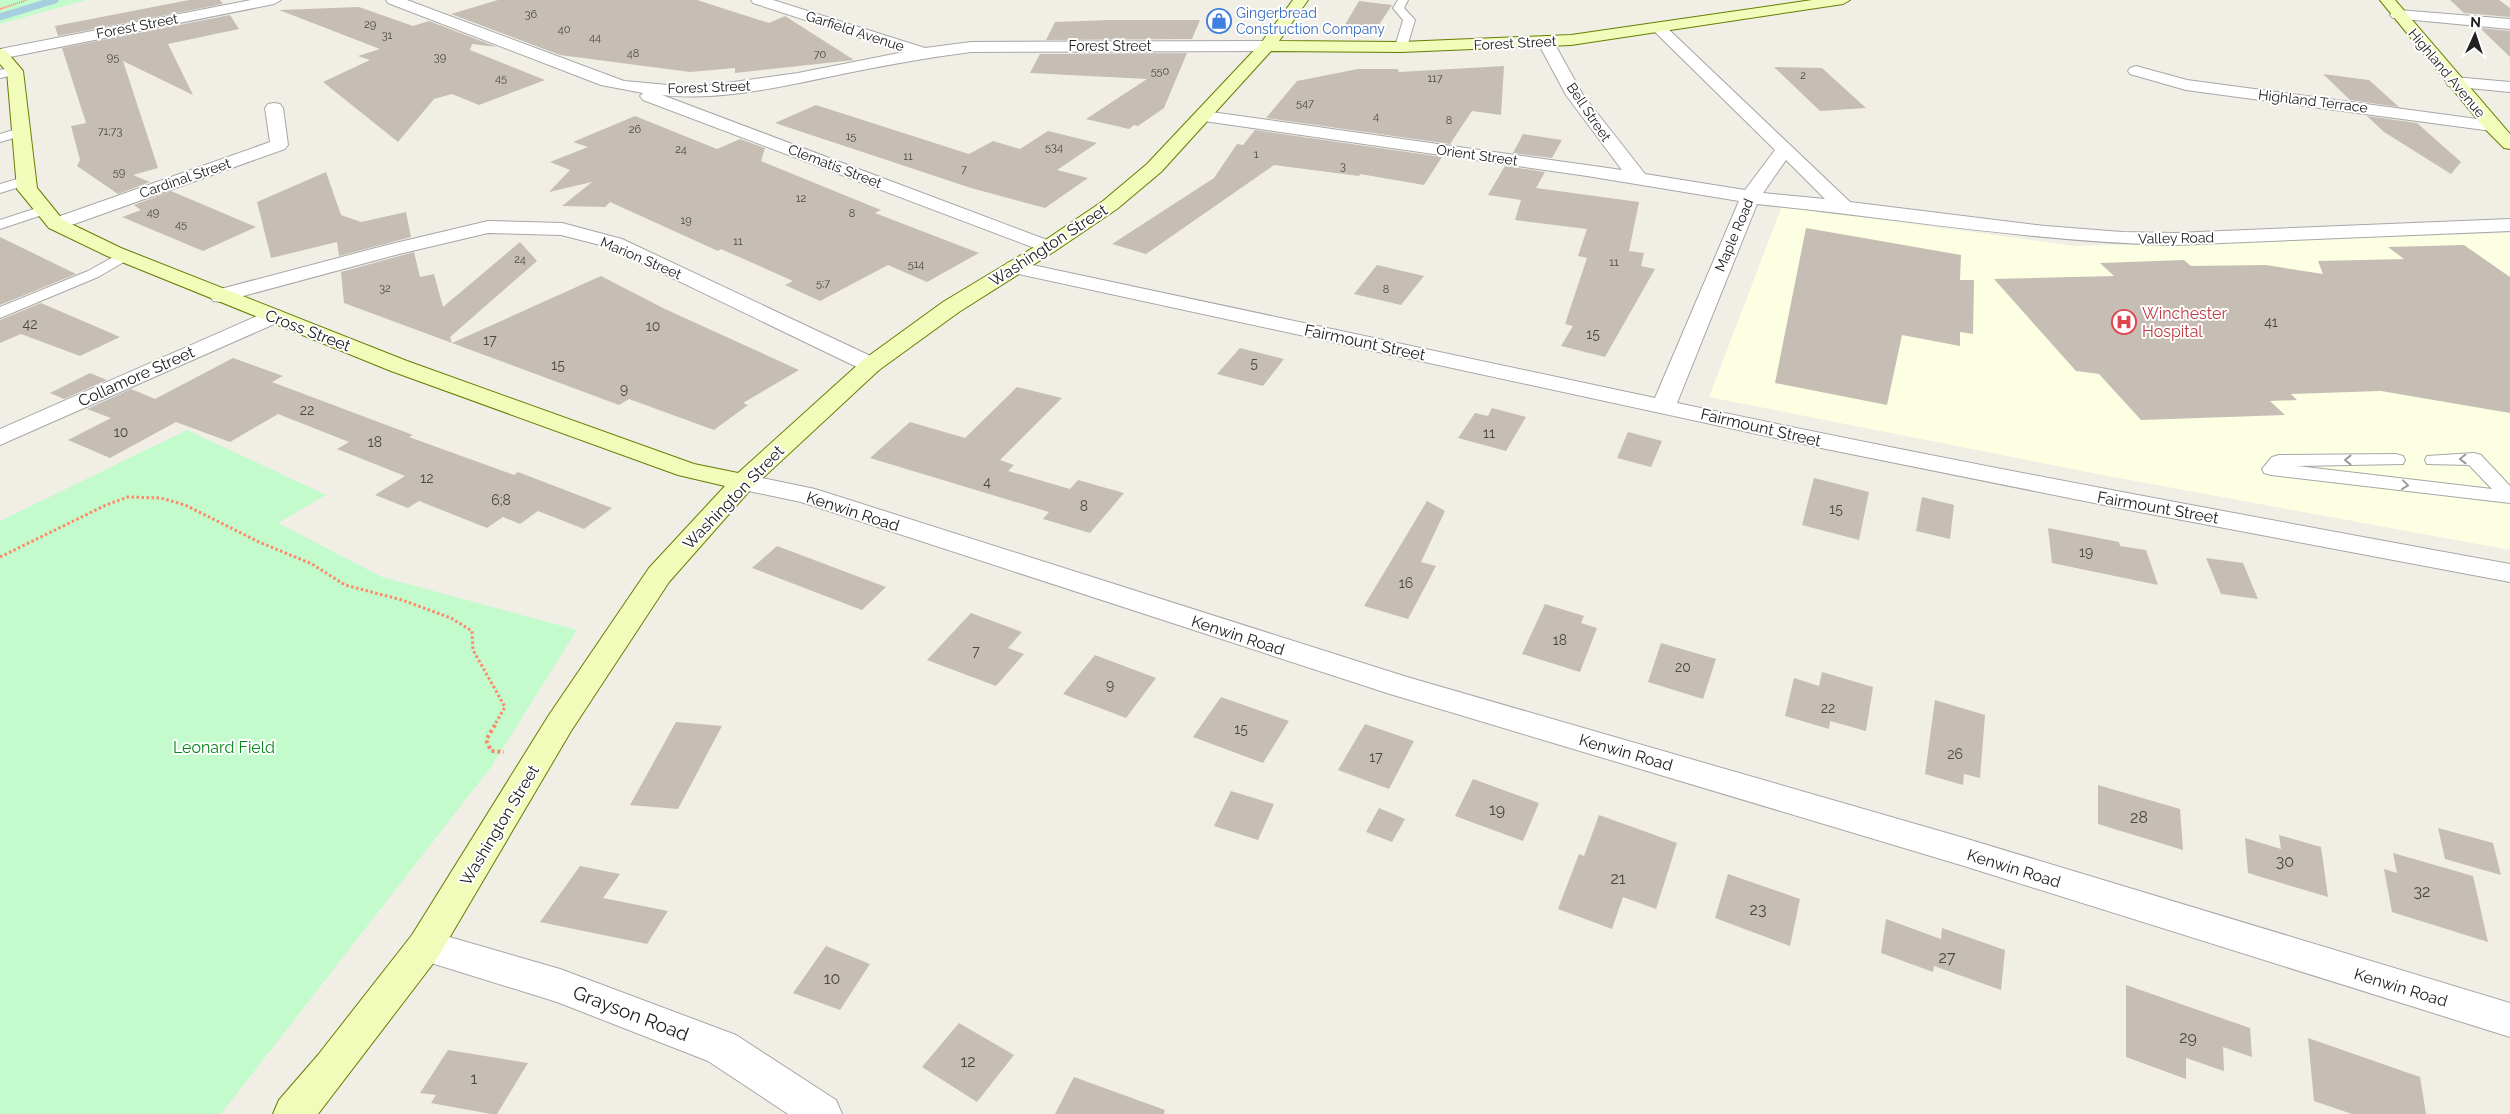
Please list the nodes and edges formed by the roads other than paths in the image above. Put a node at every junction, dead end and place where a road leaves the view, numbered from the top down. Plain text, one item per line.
1 (274, 0) edge
2 (394, 0) edge
3 (758, 0) edge
4 (1302, 0) edge
5 (1403, 0) edge
6 (1843, 0) edge
7 (2387, 0) edge
8 (2398, 16) junction
9 (2510, 24) edge
10 (1659, 28) junction
11 (1546, 41) junction
12 (1267, 46) junction
13 (1400, 47) junction
14 (924, 53) junction
15 (0, 54) edge
16 (2136, 71) dead end
17 (8, 72) edge
18 (2454, 82) junction
19 (622, 86) junction
20 (746, 87) junction
21 (2510, 88) edge
22 (274, 108) dead end
23 (1204, 116) junction
24 (706, 118) junction
25 (2492, 126) junction
26 (22, 128) junction
27 (0, 130) edge
28 (0, 138) edge
29 (2510, 144) edge
30 (1785, 149) junction
31 (1638, 178) junction
32 (24, 181) junction
33 (0, 189) edge
34 (1750, 197) junction
35 (1844, 207) junction
36 (49, 217) junction
37 (0, 225) edge
38 (2510, 225) edge
39 (1048, 247) junction
40 (124, 256) junction
41 (1014, 267) junction
42 (221, 296) junction
43 (0, 313) edge
44 (272, 316) junction
45 (871, 364) junction
46 (1664, 406) junction
47 (2, 436) edge
48 (2396, 460) dead end
49 (2434, 460) dead end
50 (743, 482) junction
51 (2510, 573) edge
52 (425, 946) junction
53 (2510, 1020) edge
54 (293, 1114) edge
55 (822, 1114) edge

1 - 15 street, Forest Street
2 - 19 street, Forest Street
3 - 14 street, Garfield Avenue
4 - 12 main road, Washington Street
5 - 13 lane
6 - 10 main road, Forest Street
7 - 8 main road, Highland Avenue
8 - 9 street
8 - 18 main road, Highland Avenue
10 - 11 main road, Forest Street
10 - 30 street
11 - 13 main road, Forest Street
11 - 31 street, Bell Street
12 - 13 main road, Forest Street
12 - 14 street, Forest Street
12 - 23 main road, Washington Street
14 - 20 street, Forest Street
15 - 17 main road, Cross Street
16 - 25 street, Highland Terrace
17 - 26 main road, Cross Street
18 - 21 street
18 - 25 main road, Highland Avenue
19 - 20 street, Forest Street
19 - 24 street, Clematis Street
20 - 24 street
22 - 36 street, Cardinal Street
23 - 31 street, Orient Street
23 - 39 main road, Washington Street
24 - 39 street, Clematis Street
25 - 29 main road, Highland Avenue
26 - 27 lane
26 - 28 lane
26 - 32 main road, Cross Street
30 - 34 street, Maple Road
30 - 35 street
31 - 34 street, Orient Street
32 - 33 lane
32 - 36 main road, Cross Street
34 - 35 street, Valley Road
34 - 46 street, Maple Road
35 - 38 street, Valley Road
36 - 37 lane
36 - 40 main road, Cross Street
39 - 41 main road, Washington Street
40 - 42 main road, Cross Street
40 - 43 lane
41 - 45 main road, Washington Street
41 - 46 street, Fairmount Street
42 - 44 main road, Cross Street
42 - 45 street, Marion Street
44 - 47 street, Collamore Street
44 - 50 main road, Cross Street
45 - 50 main road, Washington Street
46 - 51 street, Fairmount Street
48 -> 49 lane
50 - 52 main road, Washington Street
50 - 53 street, Kenwin Road
52 - 54 main road, Washington Street
52 - 55 street, Grayson Road

